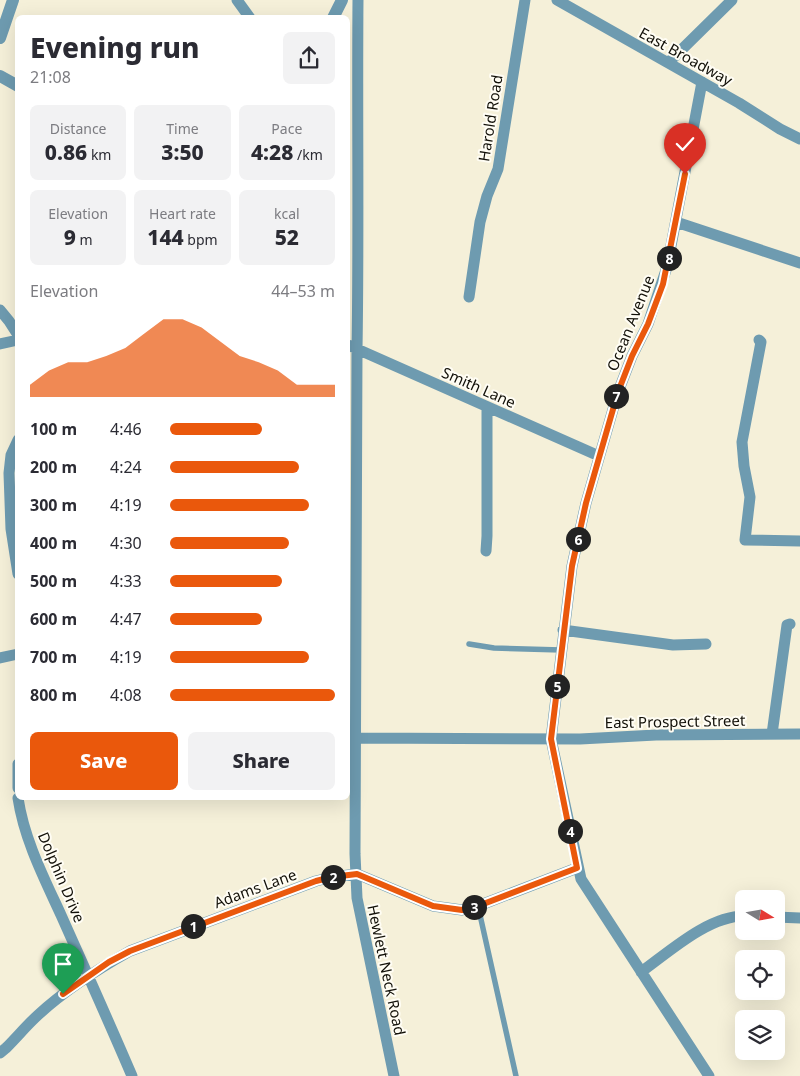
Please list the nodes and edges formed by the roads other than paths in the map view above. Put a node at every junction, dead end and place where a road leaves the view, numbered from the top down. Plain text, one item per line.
1 (14, 0) edge
2 (237, 0) edge
3 (342, 0) edge
4 (358, 0) edge
5 (525, 0) edge
6 (557, 0) edge
7 (732, 0) edge
8 (248, 15) edge
9 (334, 15) edge
10 (0, 38) edge
11 (668, 63) junction
12 (0, 76) edge
13 (702, 82) junction
14 (15, 84) edge
15 (800, 139) edge
16 (676, 222) junction
17 (800, 263) edge
18 (469, 297) dead end
19 (0, 310) edge
20 (15, 330) edge
21 (759, 340) dead end
22 (15, 341) edge
23 (0, 344) edge
24 (352, 347) edge
25 (487, 407) junction
26 (15, 446) edge
27 (599, 456) junction
28 (5, 503) edge
29 (800, 541) edge
30 (486, 551) dead end
31 (15, 555) edge
32 (352, 559) edge
33 (790, 624) dead end
34 (563, 630) junction
35 (469, 644) dead end
36 (706, 644) dead end
37 (561, 650) junction
38 (15, 655) edge
39 (0, 658) edge
40 (772, 734) junction
41 (800, 734) edge
42 (352, 737) edge
43 (551, 739) junction
44 (18, 800) edge
45 (577, 868) junction
46 (357, 874) junction
47 (478, 906) junction
48 (735, 917) edge
49 (785, 917) edge
50 (800, 918) edge
51 (641, 972) junction
52 (88, 977) junction
53 (0, 1053) edge
54 (132, 1076) edge
55 (394, 1076) edge
56 (516, 1076) edge
57 (709, 1076) edge

1 - 10 street
2 - 8 street
3 - 9 street
4 - 24 street, Hewlett Neck Road
5 - 18 street, Harold Road
6 - 11 street, East Broadway
7 - 11 street
11 - 13 street, East Broadway
12 - 14 street
13 - 15 street, East Broadway
13 - 16 street, Ocean Avenue
16 - 17 street
16 - 27 street, Ocean Avenue
19 - 20 street
21 - 29 street
22 - 23 street
24 - 25 street, Smith Lane
24 - 32 street, Hewlett Neck Road
25 - 27 street, Smith Lane
25 - 30 street
26 - 28 street
27 - 34 street, Ocean Avenue
28 - 31 street
32 - 42 street, Hewlett Neck Road
33 - 40 street
34 - 36 street
34 - 37 street, Ocean Avenue
35 - 37 lane
37 - 43 street, Ocean Avenue
38 - 39 street
40 - 41 street, East Prospect Street
40 - 43 street, East Prospect Street
42 - 43 street, East Prospect Street
42 - 46 street, Hewlett Neck Road
43 - 45 street, Ocean Avenue
44 - 52 street, Dolphin Drive
45 - 47 street
45 - 51 street, Ocean Avenue
46 - 47 street
46 - 52 street, Adams Lane
46 - 55 street, Hewlett Neck Road
47 - 56 lane
48 - 51 street
49 - 50 street
51 - 57 street, Ocean Avenue
52 - 53 street, Adams Lane
52 - 54 street, Dolphin Drive

